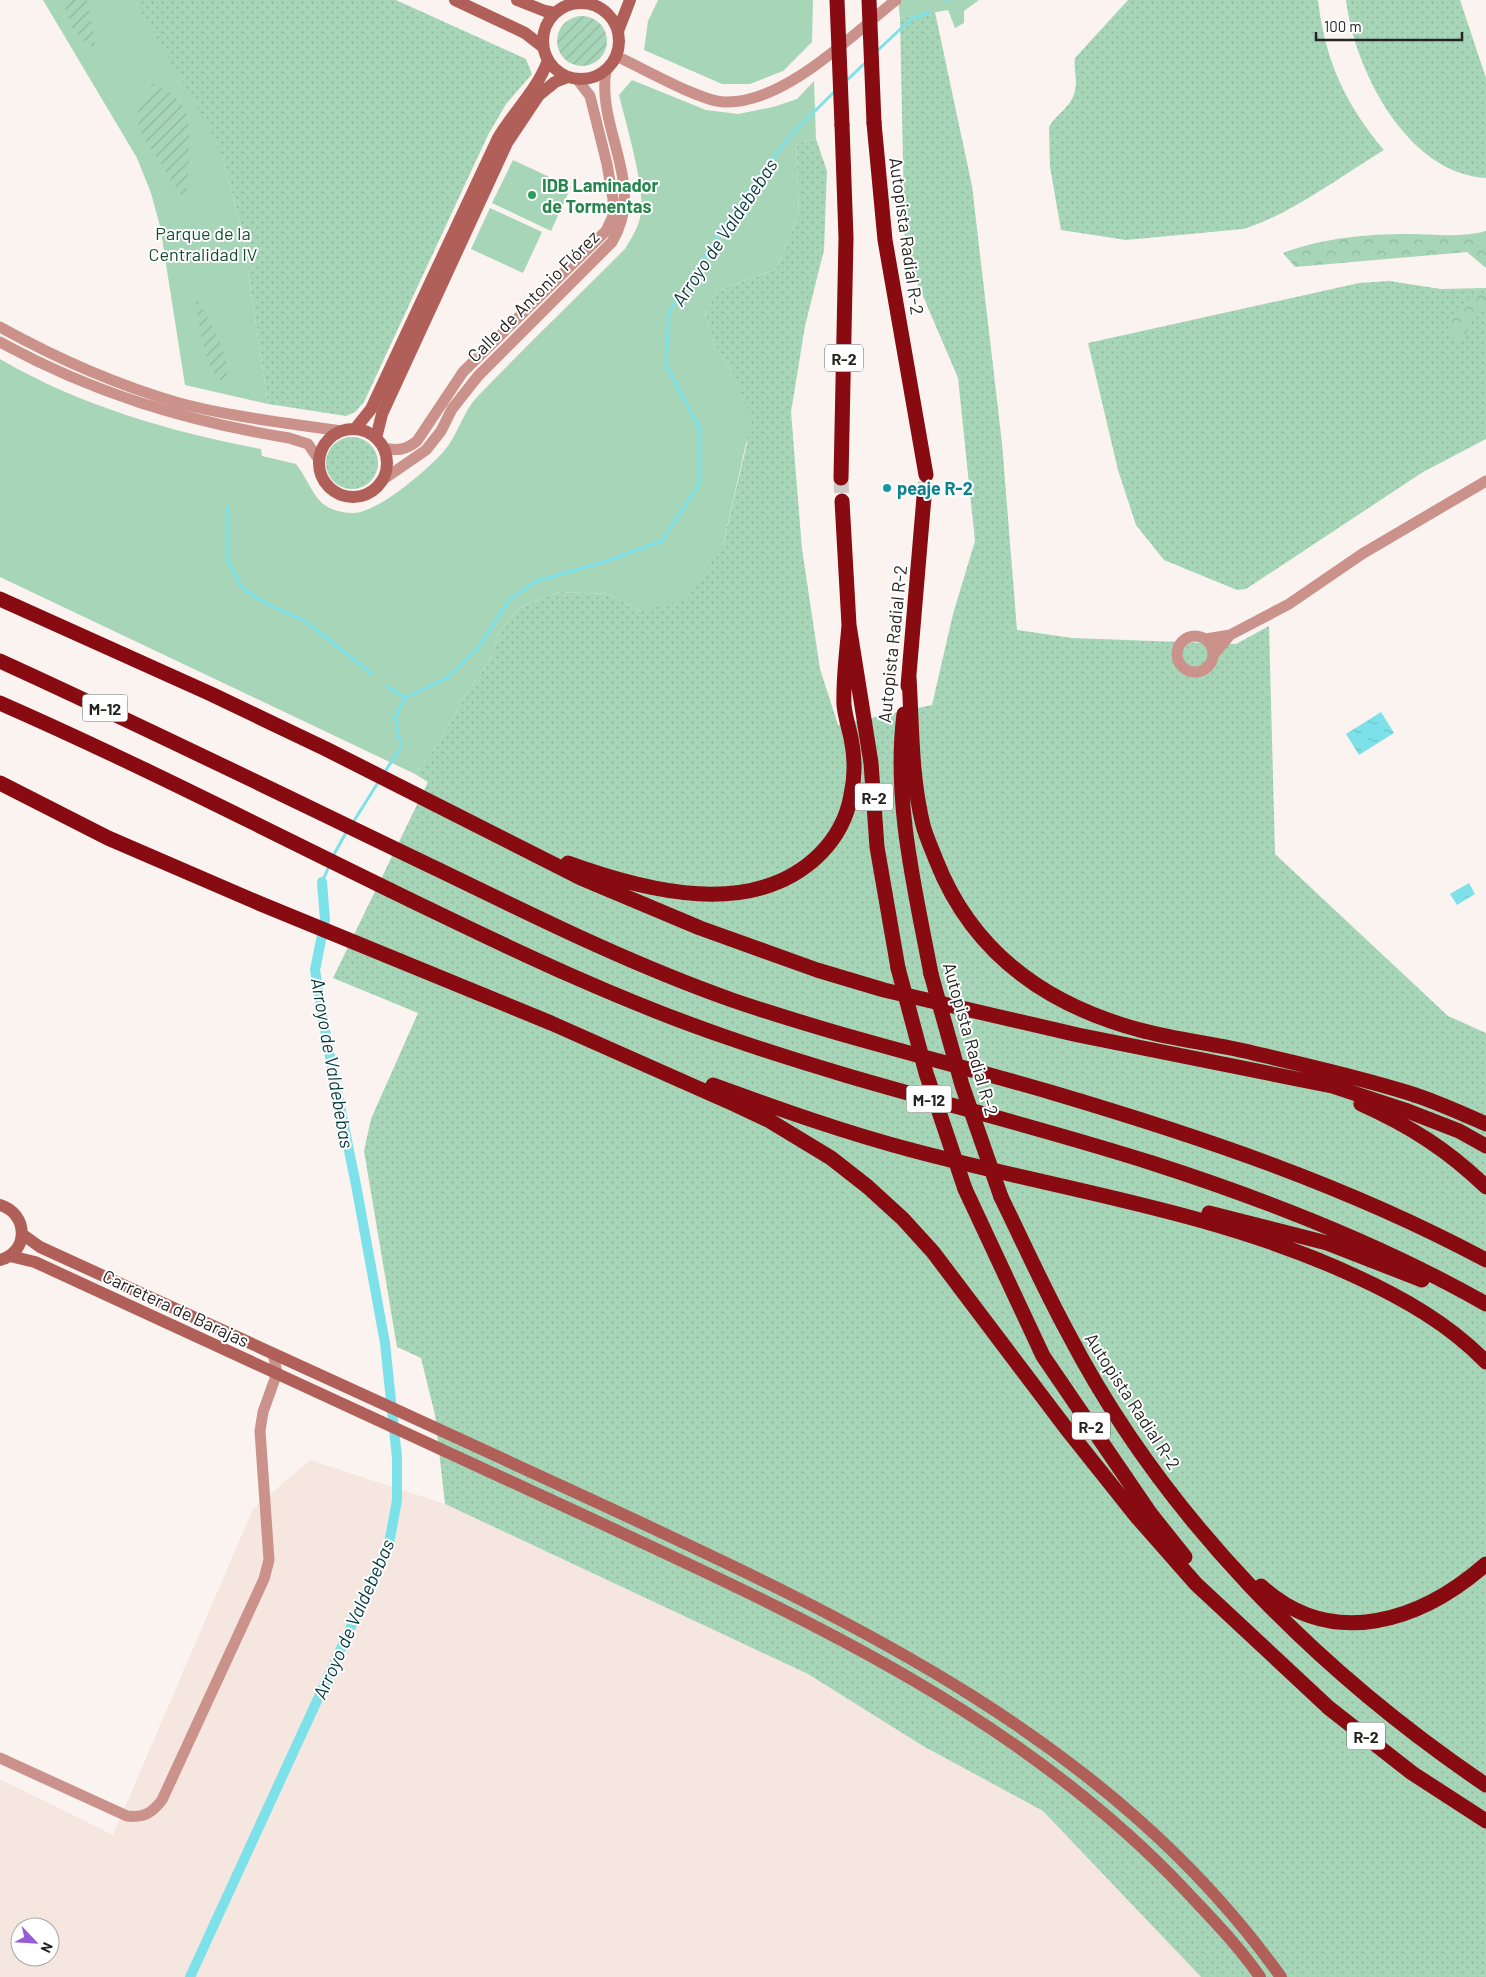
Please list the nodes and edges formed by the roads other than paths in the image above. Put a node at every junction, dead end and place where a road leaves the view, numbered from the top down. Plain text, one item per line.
1 (455, 0) edge
2 (517, 0) edge
3 (630, 0) edge
4 (837, 0) edge
5 (869, 0) edge
6 (896, 0) edge
7 (600, 3) edge
8 (555, 13) junction
9 (618, 31) junction
10 (543, 47) junction
11 (616, 56) junction
12 (548, 60) junction
13 (606, 70) junction
14 (572, 78) junction
15 (0, 327) edge
16 (0, 342) edge
17 (355, 429) junction
18 (340, 431) junction
19 (380, 443) junction
20 (319, 460) junction
21 (926, 474) tunnel mouth
22 (841, 478) tunnel mouth
23 (381, 481) junction
24 (1486, 481) edge
25 (924, 497) tunnel mouth
26 (842, 501) tunnel mouth
27 (0, 599) edge
28 (849, 625) junction
29 (1230, 635) junction
30 (1206, 639) junction
31 (1214, 654) junction
32 (0, 661) edge
33 (909, 677) junction
34 (0, 703) edge
35 (0, 783) edge
36 (503, 839) junction
37 (551, 1023) junction
38 (1246, 1069) junction
39 (1486, 1124) edge
40 (1486, 1146) edge
41 (1026, 1177) junction
42 (1486, 1187) edge
43 (0, 1205) edge
44 (22, 1234) junction
45 (5, 1258) edge
46 (1486, 1260) edge
47 (1486, 1304) edge
48 (1486, 1310) edge
49 (273, 1354) junction
50 (1486, 1362) edge
51 (277, 1373) junction
52 (1204, 1532) junction
53 (1486, 1564) edge
54 (1254, 1640) junction
55 (0, 1758) edge
56 (1486, 1785) edge
57 (1486, 1821) edge
58 (1260, 1977) edge
59 (1282, 1977) edge

1 - 10 street
2 - 8 street
3 - 9 street
4 - 22 highway, R-2, bridge
5 - 21 highway, Autopista Radial R-2, bridge
6 - 11 street
7 - 8 street
7 - 9 street
8 - 10 street
9 - 11 street
10 - 12 street
11 - 13 street
12 - 14 street
12 - 17 street
13 - 14 street
13 - 23 street, Calle de Antonio Flórez
14 - 19 street
14 - 19 street, Calle de Antonio Flórez
15 - 18 street
16 - 20 street
17 - 18 street
17 - 19 street
18 - 20 street
19 - 23 street
20 - 23 street
24 - 29 street
25 - 33 highway, Autopista Radial R-2 / R-2
26 - 28 highway, Autopista Radial R-2 / R-2
27 - 36 highway
28 - 36 highway
28 - 54 highway, Autopista Radial R-2 / R-2, bridge
29 - 30 street
29 - 31 street
30 - 31 street
30 - 31 street
32 - 46 highway, M-12
33 - 39 highway
33 - 52 highway, Autopista Radial R-2 / R-2, bridge
34 - 47 highway, M-12
35 - 37 highway
36 - 38 highway
37 - 41 highway
37 - 54 highway
38 - 40 highway
38 - 42 highway
41 - 48 highway
41 - 50 highway
43 - 44 street
44 - 45 street
44 - 49 street, Carretera de Barajas
45 - 51 street, Carretera de Barajas
49 - 51 street
49 - 59 street, Carretera de Barajas
51 - 55 street
51 - 58 street, Carretera de Barajas
52 - 53 highway
52 - 56 highway, R-2
54 - 57 highway, R-2

